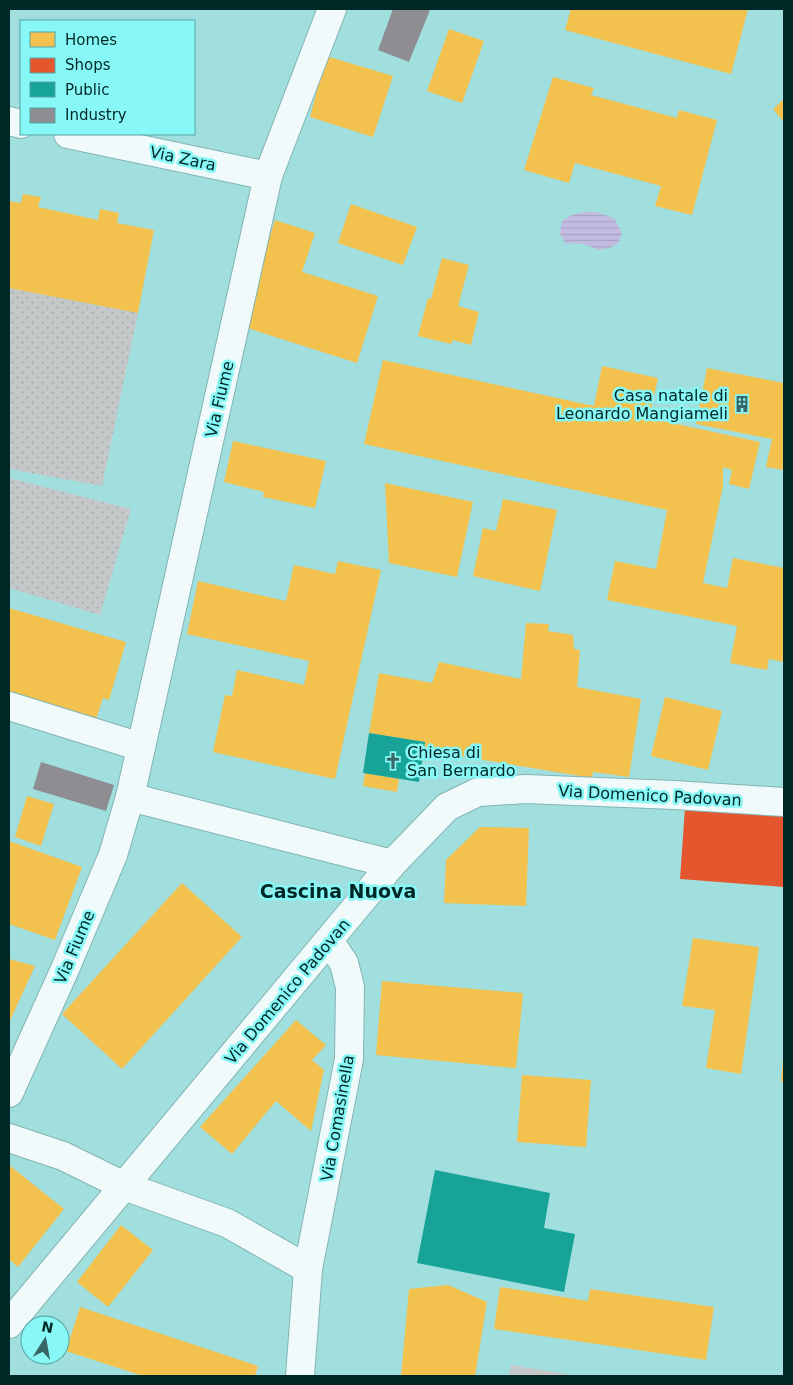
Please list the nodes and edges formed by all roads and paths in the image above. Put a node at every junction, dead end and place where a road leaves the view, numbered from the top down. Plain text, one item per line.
1 (332, 9) edge
2 (73, 135) edge
3 (268, 176) junction
4 (9, 706) edge
5 (141, 747) junction
6 (130, 797) junction
7 (784, 802) edge
8 (392, 864) junction
9 (329, 941) junction
10 (9, 1093) edge
11 (9, 1138) edge
12 (124, 1186) junction
13 (308, 1269) junction
14 (9, 1324) edge
15 (300, 1376) edge

1 - 3 street, Via Fiume
2 - 3 street, Via Zara
3 - 5 street, Via Fiume
4 - 5 street
5 - 6 street, Via Fiume
6 - 8 street
6 - 10 street, Via Fiume
7 - 8 street, Via Domenico Padovan
8 - 9 street, Via Domenico Padovan
9 - 12 street, Via Domenico Padovan
9 - 13 street, Via Comasinella
11 - 12 street
12 - 13 street
12 - 14 street, Via Domenico Padovan
13 - 15 street, Via Comasinella

